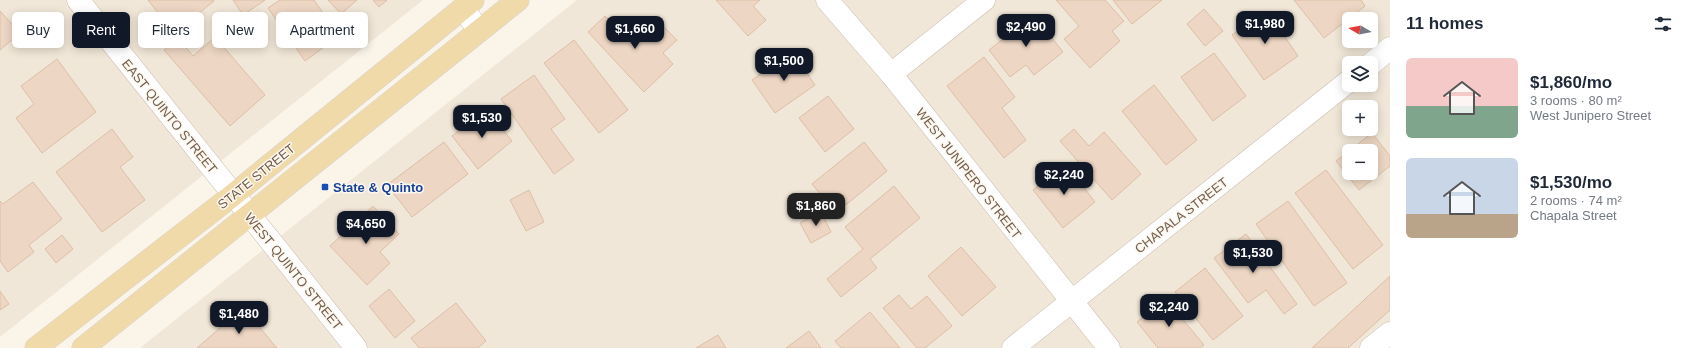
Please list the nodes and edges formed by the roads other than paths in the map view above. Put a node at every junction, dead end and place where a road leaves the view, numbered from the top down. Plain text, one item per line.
1 (78, 0) edge
2 (518, 0) edge
3 (827, 0) edge
4 (984, 0) edge
5 (468, 4) edge
6 (479, 32) junction
7 (1390, 48) edge
8 (1378, 58) edge
9 (891, 74) junction
10 (1342, 87) edge
11 (233, 195) junction
12 (250, 215) junction
13 (1072, 302) junction
14 (1390, 333) edge
15 (36, 348) edge
16 (83, 348) edge
17 (356, 348) edge
18 (1013, 348) edge
19 (1109, 348) edge
20 (1371, 348) edge

1 - 11 street, EAST QUINTO STREET
2 - 6 main road, STATE STREET
3 - 9 street, WEST JUNIPERO STREET
4 - 9 street
5 - 6 street
5 - 11 main road, STATE STREET
6 - 12 main road, STATE STREET
7 - 8 street
9 - 13 street, WEST JUNIPERO STREET
10 - 13 street, CHAPALA STREET
11 - 12 street, WEST QUINTO STREET
11 - 15 main road, STATE STREET
12 - 16 main road, STATE STREET
12 - 17 street, WEST QUINTO STREET
13 - 18 street, CHAPALA STREET
13 - 19 street, WEST JUNIPERO STREET
14 - 20 street

